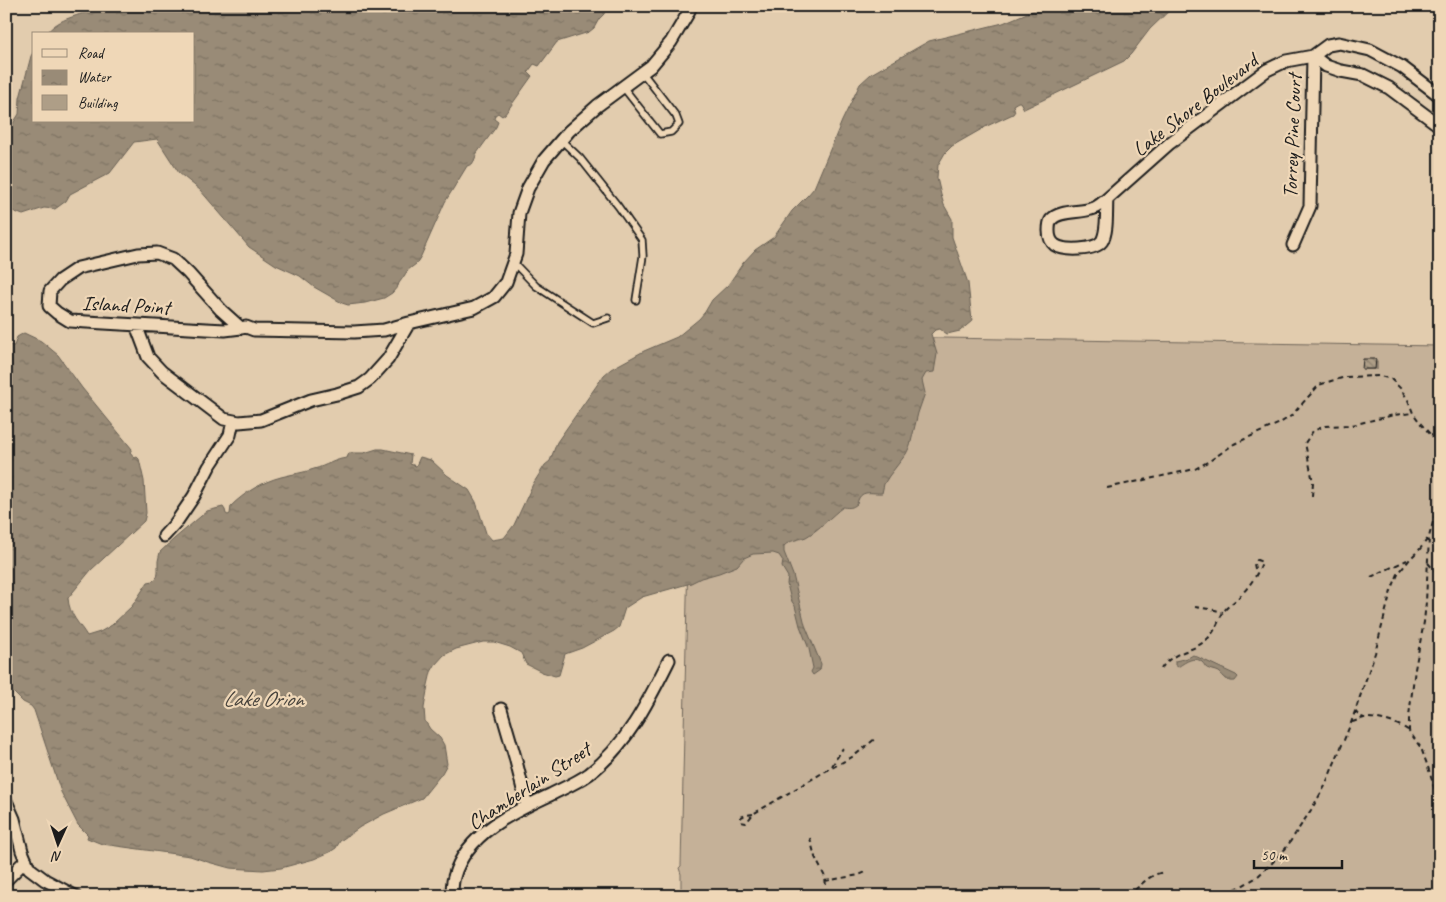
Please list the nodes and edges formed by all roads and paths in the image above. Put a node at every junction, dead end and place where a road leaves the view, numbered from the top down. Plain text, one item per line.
1 (691, 6) edge
2 (1313, 56) junction
3 (642, 72) junction
4 (623, 87) junction
5 (1440, 96) edge
6 (1440, 126) edge
7 (561, 140) junction
8 (1107, 199) junction
9 (1293, 244) dead end
10 (513, 262) junction
11 (636, 300) dead end
12 (608, 318) dead end
13 (410, 323) junction
14 (136, 325) junction
15 (241, 328) junction
16 (1413, 412) junction
17 (233, 421) junction
18 (1429, 434) junction
19 (1440, 438) edge
20 (1433, 439) junction
21 (1440, 445) edge
22 (1440, 462) edge
23 (1107, 488) dead end
24 (1312, 496) dead end
25 (1440, 496) edge
26 (1440, 507) edge
27 (1435, 515) junction
28 (164, 536) dead end
29 (1429, 537) junction
30 (1410, 559) junction
31 (1428, 563) junction
32 (1256, 573) junction
33 (1372, 577) dead end
34 (1440, 580) edge
35 (1196, 607) dead end
36 (1223, 612) junction
37 (669, 660) dead end
38 (1161, 669) dead end
39 (501, 709) dead end
40 (1355, 711) junction
41 (1364, 718) junction
42 (1351, 723) junction
43 (1409, 731) junction
44 (876, 738) dead end
45 (843, 748) dead end
46 (831, 768) junction
47 (6, 801) edge
48 (526, 806) junction
49 (1440, 807) edge
50 (753, 814) junction
51 (810, 838) dead end
52 (26, 860) junction
53 (868, 871) dead end
54 (1165, 872) dead end
55 (6, 880) edge
56 (825, 881) junction
57 (75, 896) edge
58 (452, 896) edge
59 (827, 896) edge
60 (1128, 896) edge
61 (1218, 896) edge

1 - 3 street, Island Point
2 - 5 street, Lake Shore Boulevard
2 - 6 street
2 - 8 street, Lake Shore Boulevard
2 - 9 street, Torrey Pine Court
3 - 4 street, Island Point
3 - 4 lane
4 - 7 street, Island Point
7 - 10 street, Island Point
7 - 11 lane
8 - 8 street, Lake Shore Boulevard
10 - 12 lane
10 - 13 street, Island Point
13 - 15 street, Island Point
13 - 17 street
14 - 15 street, Island Point
14 - 15 street, Island Point
14 - 17 street
16 - 18 path
16 - 23 path
16 - 24 path
17 - 28 street
18 - 19 path
18 - 20 path
20 - 21 path
20 - 22 path
25 - 27 path
26 - 27 path
27 - 29 path
29 - 30 path
29 - 31 path
30 - 33 path
30 - 40 path
31 - 34 path
31 - 43 path
32 - 32 path
32 - 36 path
35 - 36 path
36 - 38 path
37 - 48 street, Chamberlain Street
39 - 48 street
40 - 41 path
40 - 42 path
41 - 42 path
41 - 43 path
42 - 61 path
43 - 49 path
44 - 46 path
45 - 46 path
46 - 50 path
47 - 52 street
48 - 58 street, Chamberlain Street
50 - 50 path
51 - 56 path
52 - 55 street
52 - 57 street
53 - 56 path
54 - 60 path
56 - 59 path

